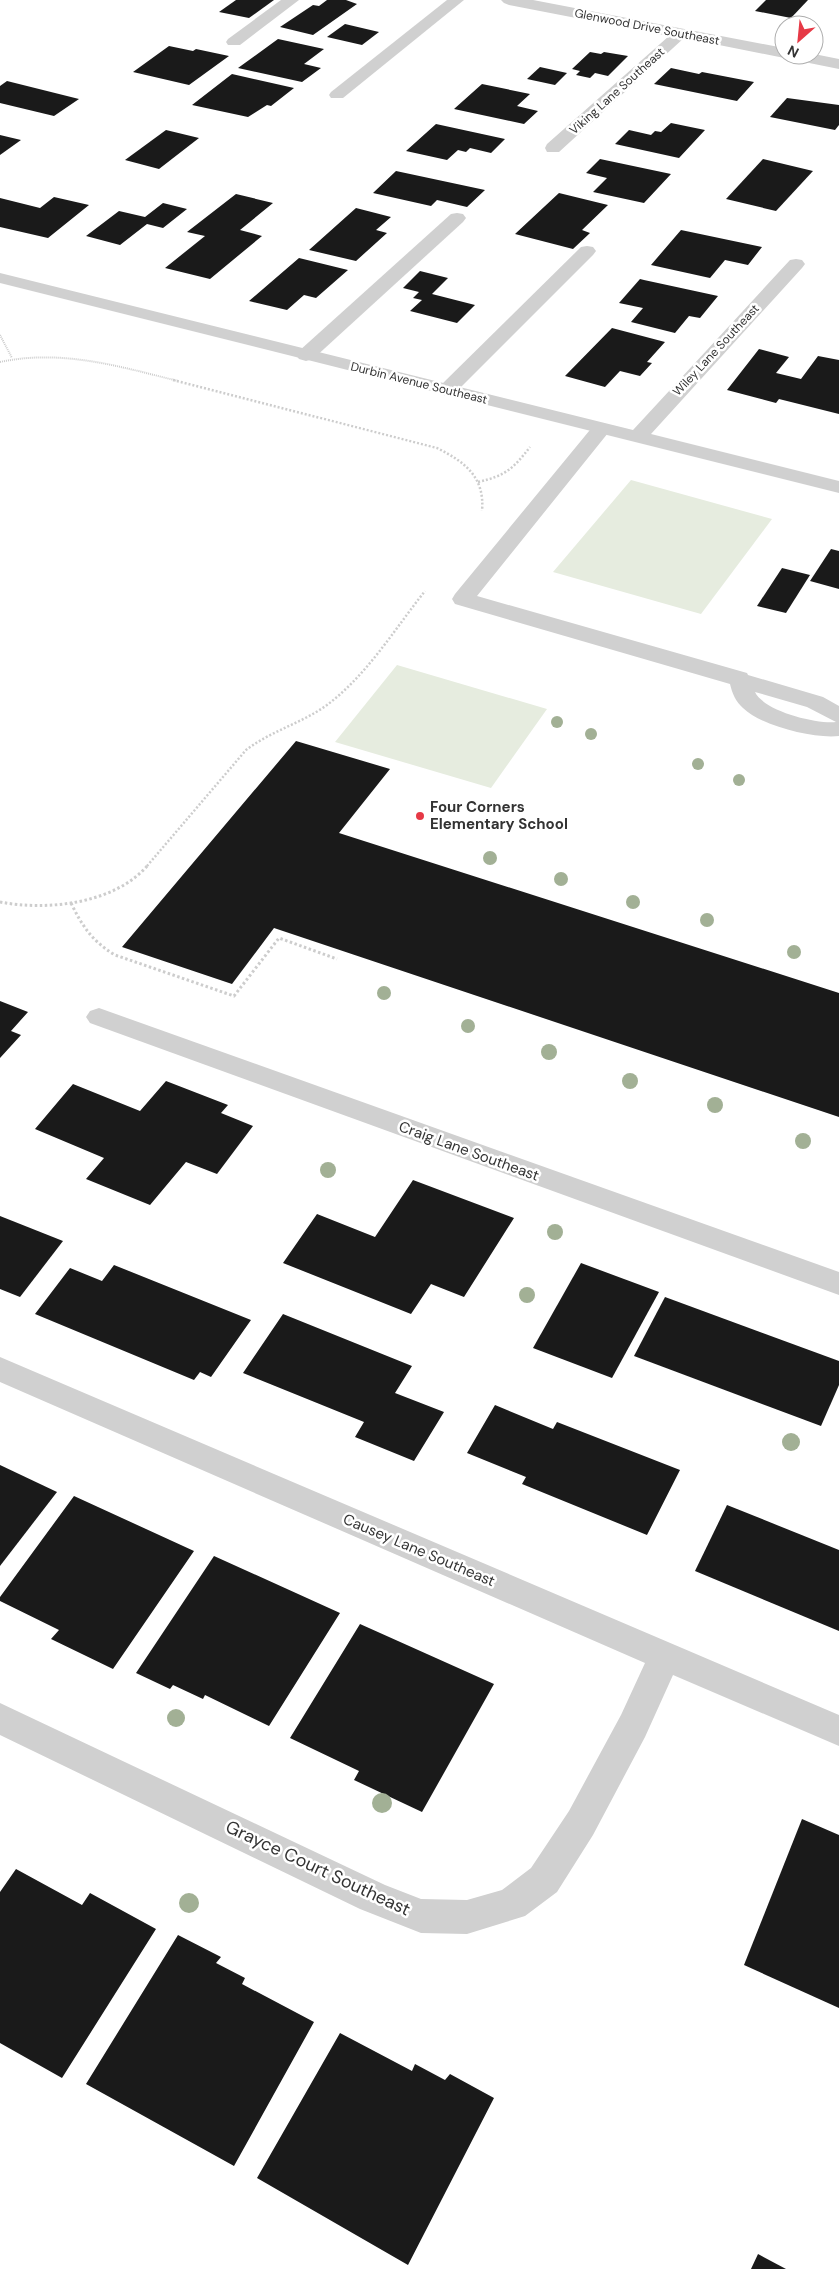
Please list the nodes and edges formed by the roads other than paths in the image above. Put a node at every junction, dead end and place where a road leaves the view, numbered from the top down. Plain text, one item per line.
1 (291, 0) edge
2 (456, 0) edge
3 (509, 0) edge
4 (680, 34) junction
5 (234, 42) dead end
6 (774, 51) edge
7 (824, 61) edge
8 (839, 64) edge
9 (337, 95) dead end
10 (553, 148) dead end
11 (457, 218) dead end
12 (587, 251) dead end
13 (796, 264) dead end
14 (0, 278) edge
15 (306, 355) junction
16 (448, 390) junction
17 (601, 429) junction
18 (637, 437) junction
19 (839, 487) edge
20 (739, 678) junction
21 (839, 716) edge
22 (839, 729) edge
23 (98, 1017) dead end
24 (839, 1284) edge
25 (0, 1369) edge
26 (666, 1656) junction
27 (0, 1718) edge
28 (839, 1731) edge

1 - 5 street
2 - 9 street
3 - 4 street, Glenwood Drive Southeast
4 - 6 street, Glenwood Drive Southeast
4 - 10 street, Viking Lane Southeast
7 - 8 street
11 - 15 street
12 - 16 street
13 - 18 street, Wiley Lane Southeast
14 - 15 street, Durbin Avenue Southeast
15 - 16 street, Durbin Avenue Southeast
16 - 17 street, Durbin Avenue Southeast
17 - 18 street, Durbin Avenue Southeast
17 - 20 street
18 - 19 street, Durbin Avenue Southeast
20 - 21 street
20 - 22 street
23 - 24 street, Craig Lane Southeast
25 - 26 street, Causey Lane Southeast
26 - 27 street, Grayce Court Southeast
26 - 28 street, Causey Lane Southeast

